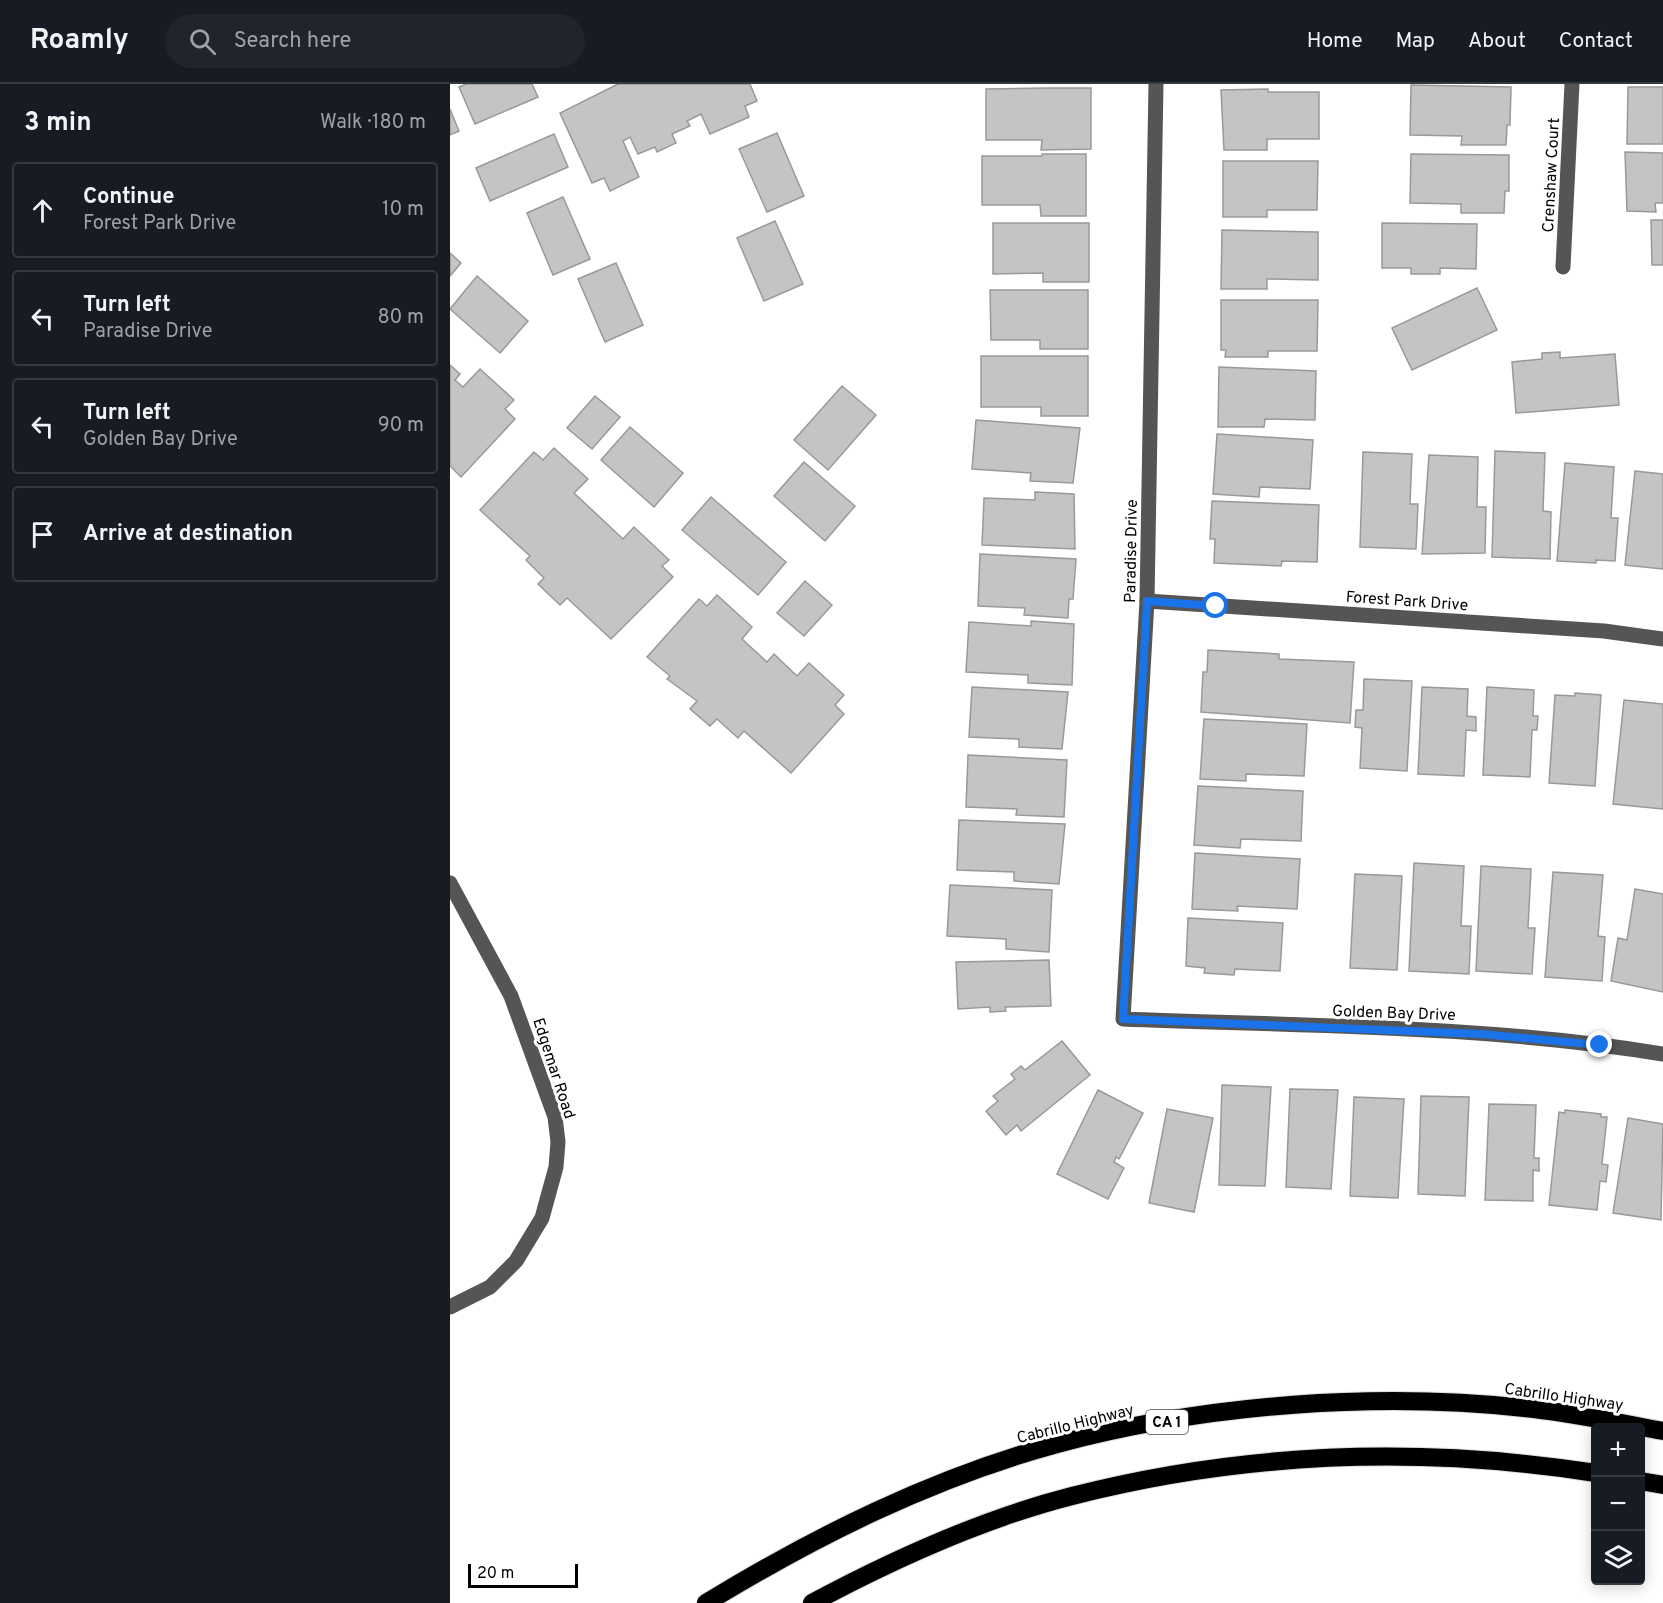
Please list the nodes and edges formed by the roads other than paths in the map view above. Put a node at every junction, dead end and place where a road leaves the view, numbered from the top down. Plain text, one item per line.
1 (1156, 84) edge
2 (1572, 84) edge
3 (1563, 267) dead end
4 (1147, 601) junction
5 (1663, 639) edge
6 (450, 883) edge
7 (1123, 1019) joint
8 (1663, 1054) edge
9 (450, 1307) edge
10 (1663, 1431) edge
11 (1591, 1472) edge
12 (1645, 1482) edge
13 (1663, 1485) edge
14 (706, 1603) edge
15 (812, 1603) edge

1 - 4 street, Paradise Drive
2 - 3 street, Crenshaw Court
4 - 5 street, Forest Park Drive
4 - 7 street, Paradise Drive
6 - 9 street, Edgemar Road
7 - 8 street, Golden Bay Drive
10 - 14 highway, Cabrillo Highway / CA 1
11 - 15 highway
12 - 13 highway

